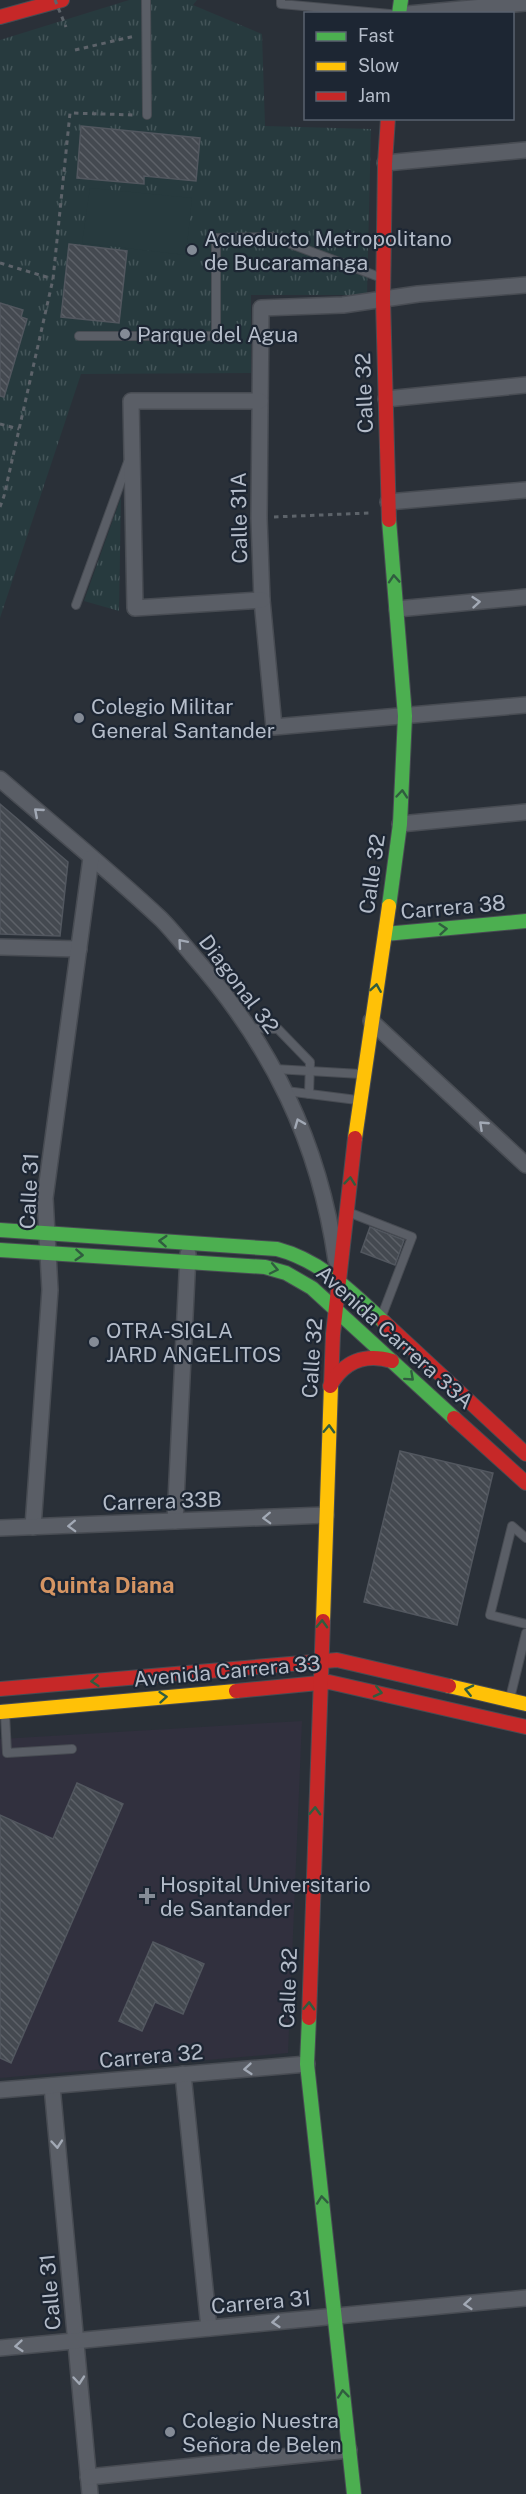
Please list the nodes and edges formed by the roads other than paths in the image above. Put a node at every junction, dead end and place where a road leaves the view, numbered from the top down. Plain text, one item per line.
1 (62, 0) edge
2 (146, 0) edge
3 (281, 2) edge
4 (526, 3) edge
5 (372, 12) edge
6 (429, 12) edge
7 (0, 17) edge
8 (147, 116) road end
9 (388, 120) edge
10 (526, 150) edge
11 (385, 163) junction
12 (383, 278) junction
13 (526, 285) edge
14 (383, 300) junction
15 (79, 336) dead end
16 (526, 385) edge
17 (386, 399) junction
18 (260, 401) junction
19 (132, 450) junction
20 (526, 490) edge
21 (389, 507) junction
22 (526, 597) edge
23 (262, 600) junction
24 (76, 605) dead end
25 (397, 609) junction
26 (526, 705) edge
27 (405, 716) junction
28 (0, 779) edge
29 (526, 812) edge
30 (400, 824) junction
31 (91, 858) junction
32 (526, 921) edge
33 (385, 934) junction
34 (0, 947) edge
35 (79, 949) junction
36 (371, 1021) junction
37 (249, 1028) junction
38 (275, 1069) junction
39 (310, 1071) junction
40 (362, 1074) junction
41 (286, 1092) junction
42 (309, 1094) junction
43 (359, 1100) junction
44 (526, 1165) edge
45 (346, 1211) junction
46 (0, 1230) edge
47 (46, 1233) junction
48 (188, 1242) junction
49 (0, 1251) edge
50 (48, 1254) junction
51 (187, 1262) junction
52 (339, 1281) junction
53 (336, 1309) junction
54 (380, 1319) junction
55 (392, 1361) junction
56 (330, 1386) junction
57 (526, 1454) edge
58 (526, 1483) edge
59 (326, 1515) junction
60 (175, 1521) junction
61 (33, 1527) junction
62 (0, 1528) edge
63 (526, 1538) edge
64 (526, 1624) edge
65 (526, 1633) edge
66 (321, 1662) junction
67 (320, 1682) junction
68 (2, 1689) edge
69 (510, 1700) junction
70 (526, 1704) edge
71 (2, 1712) edge
72 (526, 1727) edge
73 (72, 1749) dead end
74 (307, 2064) junction
75 (183, 2074) junction
76 (52, 2086) junction
77 (0, 2090) edge
78 (526, 2298) edge
79 (335, 2317) junction
80 (209, 2328) junction
81 (75, 2341) junction
82 (0, 2348) edge
83 (349, 2450) junction
84 (88, 2477) junction
85 (90, 2494) edge
86 (354, 2494) edge

1 - 7 main road
2 - 8 lane
3 - 5 lane
4 - 6 street
9 - 11 main road, Calle 32
10 - 11 street
11 - 12 main road, Calle 32
12 - 14 main road, Calle 32
12 - 15 lane
13 - 14 street
14 - 17 main road, Calle 32
14 - 18 street, Calle 31A
16 - 17 street
17 - 21 main road, Calle 32
18 - 19 street
18 - 23 street, Calle 31A
19 - 23 street
19 - 24 lane
20 - 21 street
25 -> 21 main road, Calle 32
25 -> 22 street
23 - 27 street, Calle 31A
25 - 27 main road, Calle 32
26 - 27 street
30 -> 27 main road, Calle 32
31 -> 28 street, Diagonal 32
29 - 30 street
30 - 33 main road, Calle 32
31 - 35 street, Calle 31
37 -> 31 street, Diagonal 32
33 -> 32 main road, Carrera 38
36 -> 33 main road, Calle 32
34 - 35 street
35 - 47 street, Calle 31
36 - 40 main road, Calle 32
44 -> 36 street
37 - 38 street, Diagonal 32
37 - 39 lane
38 - 39 lane
38 - 41 street, Diagonal 32
39 - 40 lane
39 - 42 lane
40 - 43 main road, Calle 32
41 - 42 lane
52 -> 41 street, Diagonal 32
42 - 43 lane
45 -> 43 main road, Calle 32
45 - 52 main road, Calle 32
45 - 54 lane
46 - 47 main road, Avenida Carrera 33A
48 -> 47 main road, Avenida Carrera 33A
47 - 50 street, Calle 31
48 - 51 street
48 - 52 main road, Avenida Carrera 33A
49 - 50 main road, Avenida Carrera 33A
50 -> 51 main road, Avenida Carrera 33A
50 - 61 street, Calle 31
51 -> 53 main road, Avenida Carrera 33A
51 - 60 street
52 - 53 main road, Calle 32
52 - 54 main road, Avenida Carrera 33A
53 - 55 main road, Avenida Carrera 33A
53 - 56 main road, Calle 32
54 - 57 main road, Avenida Carrera 33A
55 - 56 main road
55 -> 58 main road, Avenida Carrera 33A
59 -> 56 main road, Calle 32
59 -> 60 street, Carrera 33B
66 -> 59 main road, Calle 32
60 -> 61 street, Carrera 33B
61 - 62 street, Carrera 33B
63 - 64 lane
65 - 69 lane
66 - 67 main road, Calle 32
66 -> 68 main road, Avenida Carrera 33
69 -> 66 main road, Avenida Carrera 33
71 -> 67 main road, Avenida Carrera 33
67 -> 72 main road, Avenida Carrera 33
74 -> 67 main road, Calle 32
68 - 71 lane
69 - 70 main road, Avenida Carrera 33
71 - 73 lane
74 -> 75 street, Carrera 32
79 -> 74 main road, Calle 32
75 - 76 street, Carrera 32
75 - 80 street
76 - 77 street, Carrera 32
76 -> 81 street, Calle 31
78 -> 79 street, Carrera 31
79 -> 80 street, Carrera 31
83 -> 79 main road, Calle 32
80 - 81 street, Carrera 31
81 -> 82 street, Carrera 31
81 -> 84 street, Calle 31
83 - 84 street
83 - 86 main road, Calle 32
84 - 85 street, Calle 31

